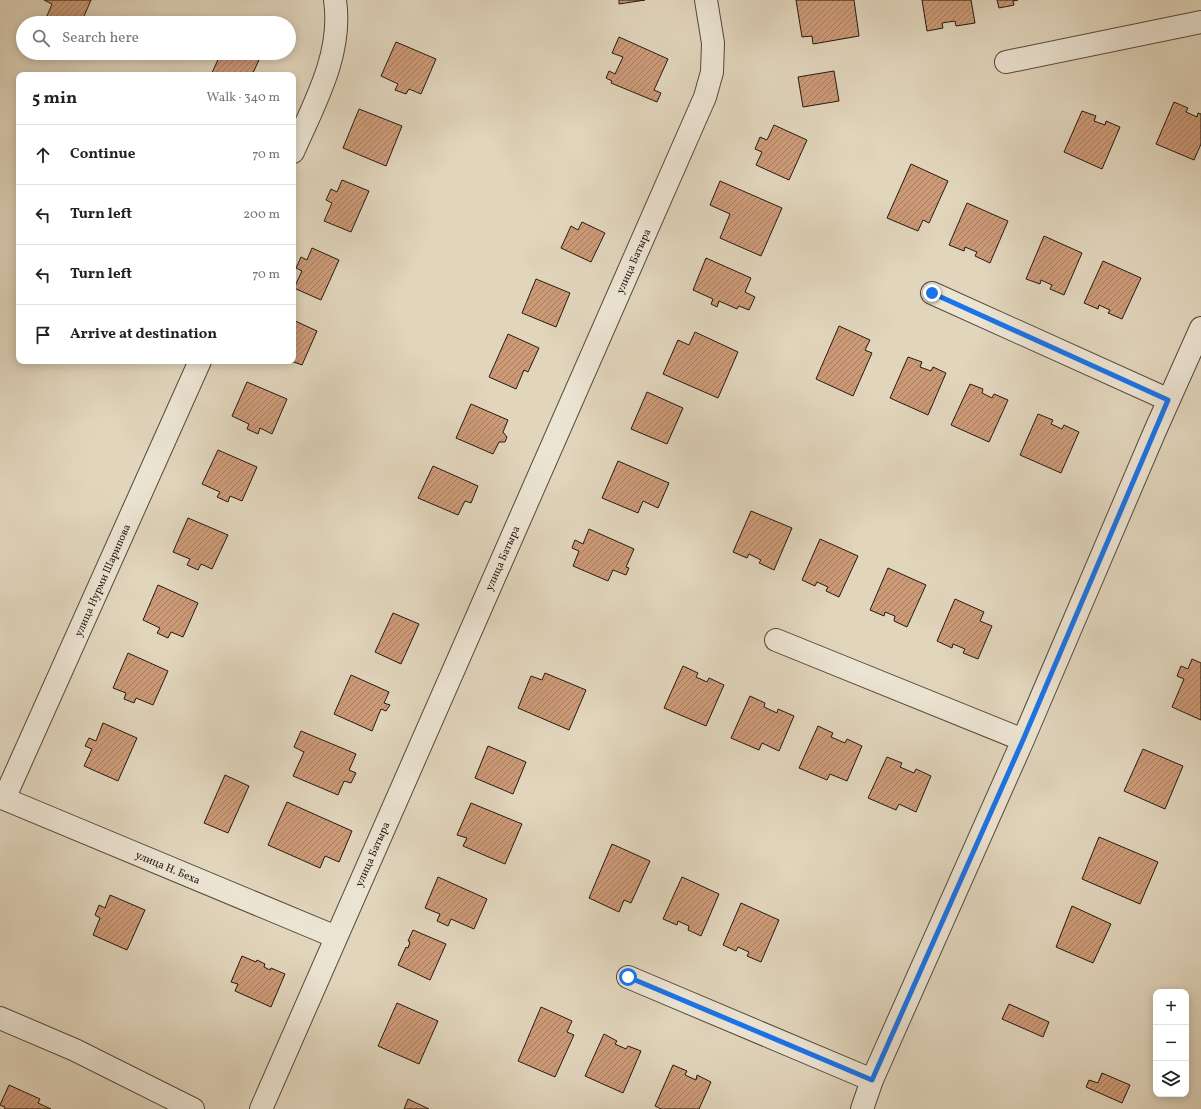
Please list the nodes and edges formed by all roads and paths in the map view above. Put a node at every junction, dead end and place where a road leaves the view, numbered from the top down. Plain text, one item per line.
1 (335, 0) edge
2 (706, 0) edge
3 (1201, 22) edge
4 (1006, 62) dead end
5 (296, 145) edge
6 (932, 293) dead end
7 (1201, 328) edge
8 (199, 364) edge
9 (1168, 400) junction
10 (776, 640) dead end
11 (1023, 740) junction
12 (2, 798) edge
13 (336, 937) junction
14 (628, 977) dead end
15 (0, 1018) edge
16 (872, 1080) junction
17 (193, 1109) edge
18 (261, 1109) edge
19 (862, 1109) edge

1 - 5 street
2 - 13 street, улица Батыра
3 - 4 street
6 - 9 street
7 - 9 street
8 - 12 street, улица Нурми Шарипова
9 - 11 street
10 - 11 street
11 - 16 street
12 - 13 street, улица Н. Беха
13 - 18 street, улица Батыра
14 - 16 street
15 - 17 street
16 - 19 street

